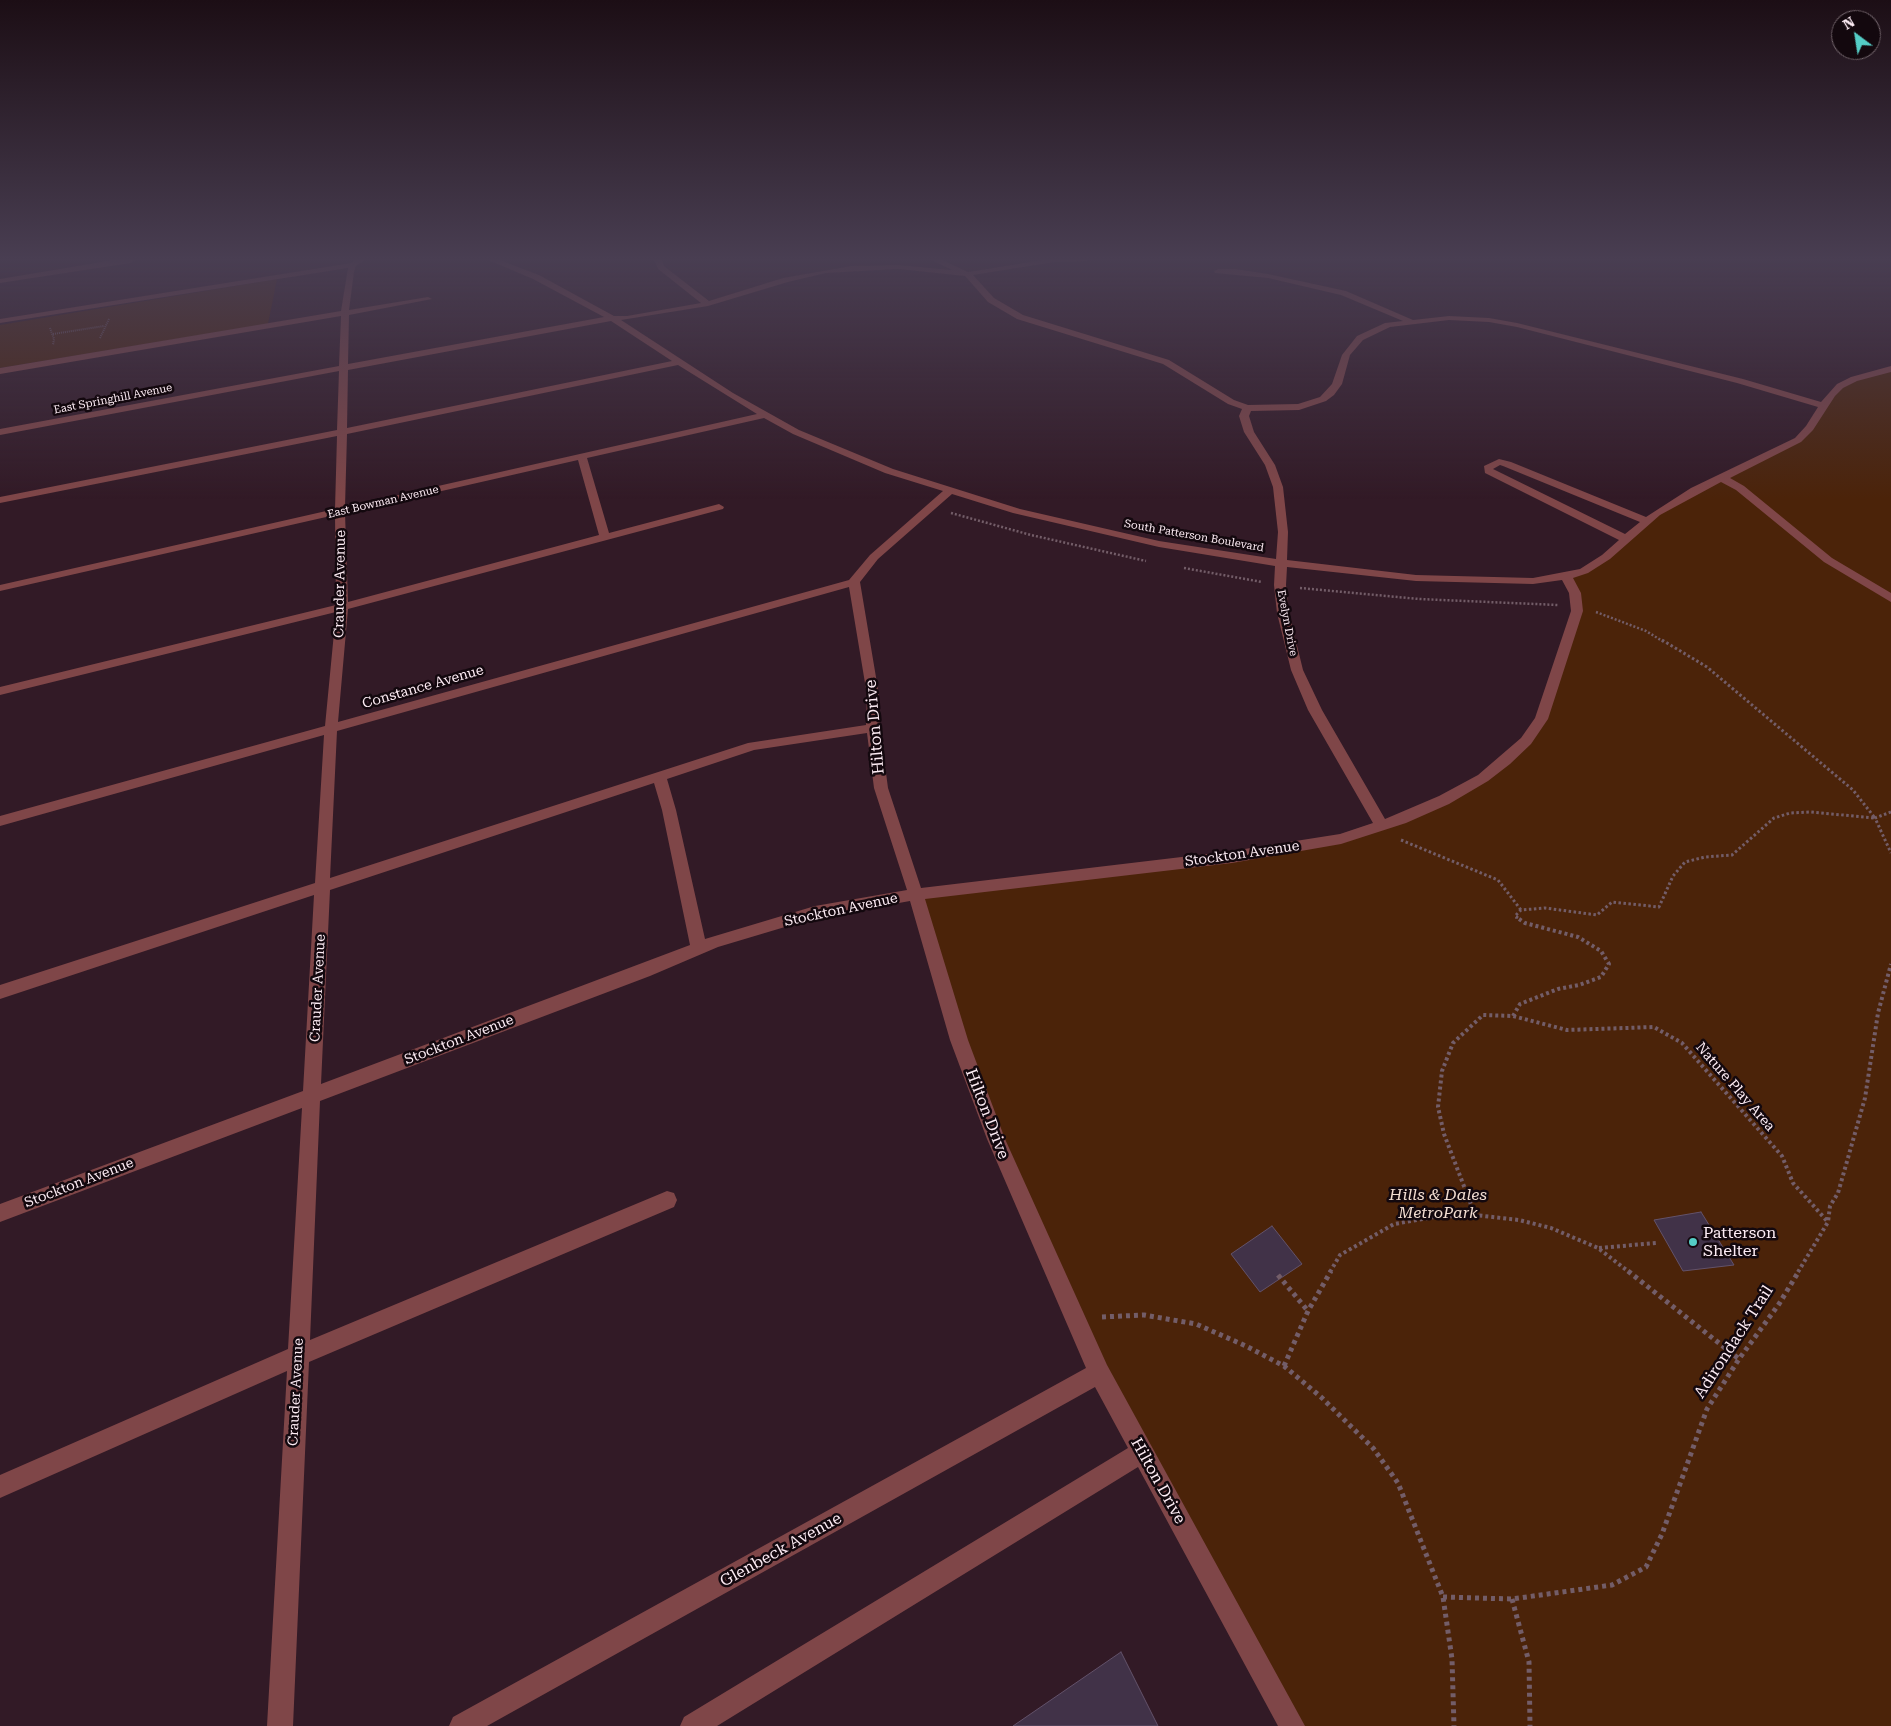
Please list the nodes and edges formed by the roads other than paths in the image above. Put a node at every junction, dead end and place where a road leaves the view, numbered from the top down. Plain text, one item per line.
1 (199, 338) edge
2 (345, 338) edge
3 (508, 338) edge
4 (642, 338) edge
5 (1082, 338) edge
6 (1363, 338) edge
7 (1567, 338) edge
8 (679, 362) junction
9 (345, 368) junction
10 (1891, 369) edge
11 (0, 371) edge
12 (1824, 406) junction
13 (1248, 408) junction
14 (765, 415) junction
15 (0, 432) edge
16 (343, 432) junction
17 (582, 457) junction
18 (1722, 477) junction
19 (949, 491) junction
20 (0, 500) edge
21 (720, 507) dead end
22 (340, 512) junction
23 (1647, 521) junction
24 (605, 537) junction
25 (1626, 539) junction
26 (1280, 562) junction
27 (1566, 576) junction
28 (854, 582) junction
29 (0, 588) edge
30 (1891, 598) edge
31 (342, 607) junction
32 (0, 691) edge
33 (332, 728) junction
34 (873, 728) junction
35 (659, 777) junction
36 (0, 821) edge
37 (1379, 827) junction
38 (324, 888) junction
39 (916, 895) junction
40 (700, 948) junction
41 (0, 992) edge
42 (313, 1095) junction
43 (667, 1200) dead end
44 (0, 1213) edge
45 (297, 1356) junction
46 (1099, 1373) junction
47 (1142, 1452) junction
48 (0, 1487) edge
49 (280, 1726) edge
50 (462, 1726) edge
51 (692, 1726) edge
52 (1292, 1726) edge

1 - 11 street
2 - 9 street, Crauder Avenue
3 - 9 street, East Springhill Avenue
4 - 8 street, South Patterson Boulevard
5 - 13 street
6 - 13 street
7 - 12 street
8 - 14 street, South Patterson Boulevard
8 - 16 street
9 - 15 street, East Springhill Avenue
9 - 16 street, Crauder Avenue
10 - 12 street, South Patterson Boulevard
12 - 18 street, South Patterson Boulevard
13 - 26 street, Evelyn Drive
14 - 17 street, East Bowman Avenue
14 - 19 street, South Patterson Boulevard
16 - 20 street
16 - 22 street, Crauder Avenue
17 - 22 street, East Bowman Avenue
17 - 24 street
18 - 23 street, South Patterson Boulevard
18 - 30 street
19 - 26 street, South Patterson Boulevard
19 - 28 street
21 - 24 street
22 - 29 street, East Bowman Avenue
22 - 31 street, Crauder Avenue
23 - 25 street, South Patterson Boulevard
23 - 25 street
24 - 31 street
25 - 27 street, South Patterson Boulevard
26 - 27 street, South Patterson Boulevard
26 - 37 street, Evelyn Drive
27 - 37 street, Stockton Avenue
28 - 33 street, Constance Avenue
28 - 34 street, Hilton Drive
31 - 32 street
31 - 33 street, Crauder Avenue
33 - 36 street, Constance Avenue
33 - 38 street, Crauder Avenue
34 - 35 street
34 - 39 street, Hilton Drive
35 - 38 street
35 - 40 street
37 - 39 street, Stockton Avenue
38 - 41 street
38 - 42 street, Crauder Avenue
39 - 40 street, Stockton Avenue
39 - 46 street, Hilton Drive
40 - 42 street, Stockton Avenue
42 - 44 street, Stockton Avenue
42 - 45 street, Crauder Avenue
43 - 45 street
45 - 48 street
45 - 49 street, Crauder Avenue
46 - 47 street, Hilton Drive
46 - 50 street, Glenbeck Avenue
47 - 51 street
47 - 52 street, Hilton Drive

